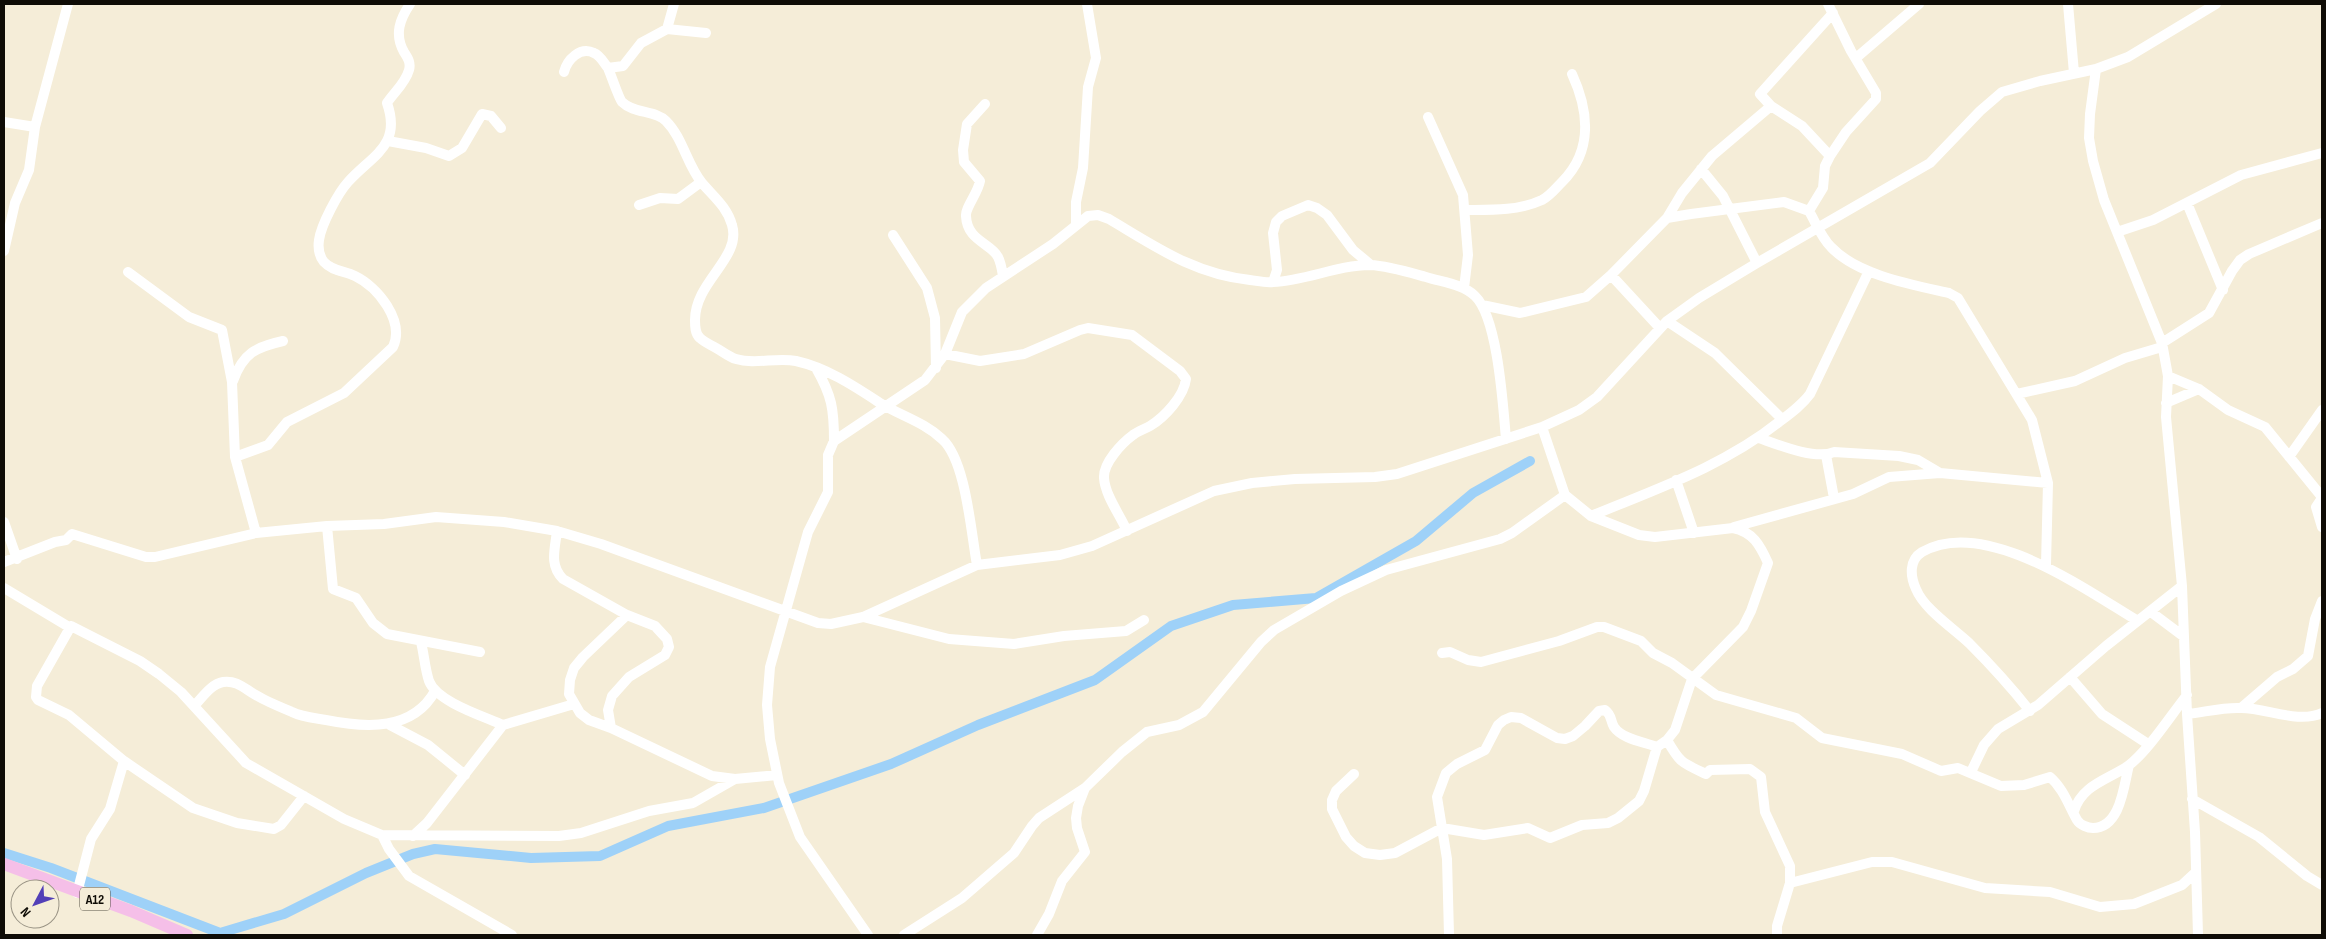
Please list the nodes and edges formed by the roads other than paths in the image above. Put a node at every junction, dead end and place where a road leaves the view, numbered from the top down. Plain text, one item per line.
1 (68, 4) edge
2 (410, 4) edge
3 (674, 4) edge
4 (1087, 4) edge
5 (2068, 4) edge
6 (2216, 4) edge
7 (1915, 5) edge
8 (1830, 8) edge
9 (667, 29) junction
10 (706, 34) dead end
11 (1856, 58) junction
12 (608, 68) junction
13 (2096, 69) junction
14 (564, 72) dead end
15 (2074, 73) junction
16 (1572, 74) dead end
17 (985, 104) dead end
18 (1771, 106) junction
19 (1428, 117) dead end
20 (4, 122) edge
21 (35, 127) junction
22 (502, 128) dead end
23 (388, 141) junction
24 (2322, 152) edge
25 (1830, 156) junction
26 (1701, 169) junction
27 (701, 182) junction
28 (2188, 203) junction
29 (639, 205) dead end
30 (1466, 210) junction
31 (1731, 210) junction
32 (1809, 211) junction
33 (1667, 218) junction
34 (2322, 223) edge
35 (1076, 224) junction
36 (1818, 228) junction
37 (2117, 232) junction
38 (894, 236) dead end
39 (4, 251) edge
40 (1757, 263) junction
41 (1371, 265) junction
42 (1869, 271) junction
43 (128, 272) dead end
44 (1611, 275) junction
45 (1003, 276) junction
46 (1273, 282) junction
47 (1464, 288) junction
48 (2223, 290) junction
49 (1482, 305) junction
50 (1663, 324) junction
51 (283, 341) dead end
52 (2162, 343) junction
53 (945, 354) junction
54 (816, 368) junction
55 (936, 368) junction
56 (2168, 376) junction
57 (232, 382) junction
58 (2199, 389) junction
59 (2017, 394) junction
60 (2166, 403) junction
61 (886, 406) junction
62 (2322, 410) edge
63 (1782, 420) junction
64 (2318, 423) edge
65 (1542, 427) junction
66 (1506, 438) junction
67 (1759, 438) junction
68 (834, 441) junction
69 (235, 456) junction
70 (1826, 456) junction
71 (2289, 457) junction
72 (1940, 473) junction
73 (1676, 480) junction
74 (2048, 483) junction
75 (1566, 495) junction
76 (1834, 498) junction
77 (2322, 498) edge
78 (1591, 516) junction
79 (4, 522) edge
80 (327, 526) junction
81 (2322, 527) edge
82 (1732, 528) junction
83 (1127, 530) junction
84 (558, 532) junction
85 (256, 533) junction
86 (1694, 533) junction
87 (17, 559) junction
88 (4, 562) edge
89 (976, 565) junction
90 (2046, 565) junction
91 (2182, 586) junction
92 (4, 588) edge
93 (2322, 601) edge
94 (784, 612) junction
95 (2151, 612) junction
96 (627, 615) junction
97 (863, 617) junction
98 (1144, 620) dead end
99 (2138, 621) junction
100 (71, 626) junction
101 (2183, 636) junction
102 (421, 642) junction
103 (480, 652) dead end
104 (1442, 654) dead end
105 (2070, 677) junction
106 (1692, 679) junction
107 (435, 691) junction
108 (2187, 695) junction
109 (574, 704) junction
110 (194, 706) junction
111 (2241, 708) junction
112 (2030, 711) junction
113 (2187, 714) junction
114 (2318, 715) edge
115 (390, 725) junction
116 (503, 725) junction
117 (2322, 725) edge
118 (611, 728) junction
119 (1667, 740) junction
120 (2148, 744) junction
121 (1657, 747) junction
122 (124, 760) junction
123 (2129, 765) junction
124 (1971, 772) junction
125 (1354, 774) dead end
126 (465, 775) junction
127 (735, 779) junction
128 (778, 779) junction
129 (1085, 788) junction
130 (304, 796) junction
131 (2192, 799) junction
132 (2074, 811) junction
133 (1442, 828) junction
134 (382, 835) junction
135 (413, 836) junction
136 (4, 864) edge
137 (2195, 873) junction
138 (1790, 882) junction
139 (2322, 885) edge
140 (77, 893) junction
141 (187, 935) edge
142 (512, 935) edge
143 (868, 935) edge
144 (904, 935) edge
145 (1037, 935) edge
146 (1450, 935) edge
147 (1777, 935) edge
148 (2198, 935) edge

1 - 21 street
2 - 23 street
3 - 9 street
4 - 35 street
5 - 15 street
6 - 13 street
7 - 11 street
8 - 11 street
8 - 18 street
9 - 10 street
9 - 12 street
11 - 25 street
12 - 14 street
12 - 27 street
13 - 15 street
13 - 37 street
15 - 36 street
16 - 30 street
17 - 45 street
18 - 25 street
18 - 26 street
19 - 30 street
20 - 21 street
21 - 39 street
22 - 23 street
23 - 69 street
24 - 28 street
25 - 32 street
26 - 31 street
26 - 33 street
27 - 29 street
27 - 54 street
28 - 37 street
28 - 48 street
30 - 47 street
31 - 32 street
31 - 33 street
31 - 40 street
32 - 36 street
33 - 44 street
34 - 48 street
35 - 45 street
35 - 46 street
36 - 40 street
36 - 42 street
37 - 52 street
38 - 55 street
40 - 50 street
41 - 46 street
41 - 46 street
41 - 47 street
42 - 59 street
42 - 63 street
43 - 57 street
44 - 49 street
44 - 50 street
45 - 53 street
47 - 49 street
48 - 52 street
49 - 66 street
50 - 63 street
50 - 65 street
51 - 57 street
52 - 56 street
52 - 59 street
53 - 55 street
53 - 83 street
54 - 61 street
54 - 68 street
55 - 61 street
56 - 58 street
56 - 60 street
57 - 69 street
58 - 60 street
58 - 71 street
59 - 74 street
60 - 91 street
61 - 68 street
61 - 89 street
62 - 64 street
63 - 67 street
64 - 71 street
65 - 66 street
65 - 75 street
66 - 83 street
67 - 70 street
67 - 73 street
68 - 94 street
69 - 85 street
70 - 72 street
70 - 76 street
71 - 77 street
72 - 74 street
72 - 76 street
73 - 78 street
73 - 86 street
74 - 90 street
75 - 78 street
75 - 129 street
76 - 82 street
77 - 81 street
78 - 86 street
79 - 87 street
80 - 84 street
80 - 85 street
80 - 102 street
82 - 86 street
82 - 106 street
83 - 89 street
84 - 94 street
84 - 96 street
85 - 87 street
87 - 88 street
89 - 97 street
90 - 99 street
90 - 112 street
91 - 95 street
91 - 101 street
92 - 100 street
93 - 111 street
94 - 97 street
94 - 128 street
95 - 99 street
95 - 101 street
96 - 109 street
96 - 118 street
97 - 98 street
99 - 105 street
100 - 110 street
100 - 122 street
101 - 108 street
102 - 103 street
102 - 107 street
104 - 106 street
105 - 112 street
105 - 120 street
106 - 119 street
106 - 124 street
107 - 115 street
107 - 116 street
108 - 113 street
108 - 120 street
109 - 116 street
109 - 118 street
110 - 115 street
110 - 130 street
111 - 113 street
111 - 114 street
112 - 124 street
113 - 131 street
114 - 117 street
115 - 126 street
116 - 126 street
118 - 127 street
119 - 121 street
119 - 138 street
120 - 123 street
121 - 133 street
121 - 133 street
122 - 130 street
122 - 140 street
123 - 132 street
123 - 132 street
124 - 132 street
125 - 133 street
126 - 135 street
127 - 128 street
127 - 135 street
128 - 143 street
129 - 144 street
129 - 145 street
130 - 134 street
131 - 137 street
131 - 139 street
133 - 146 street
134 - 135 street
134 - 142 street
136 - 140 main road, A12
137 - 138 street
137 - 148 street
138 - 147 street
140 - 141 main road, A12

